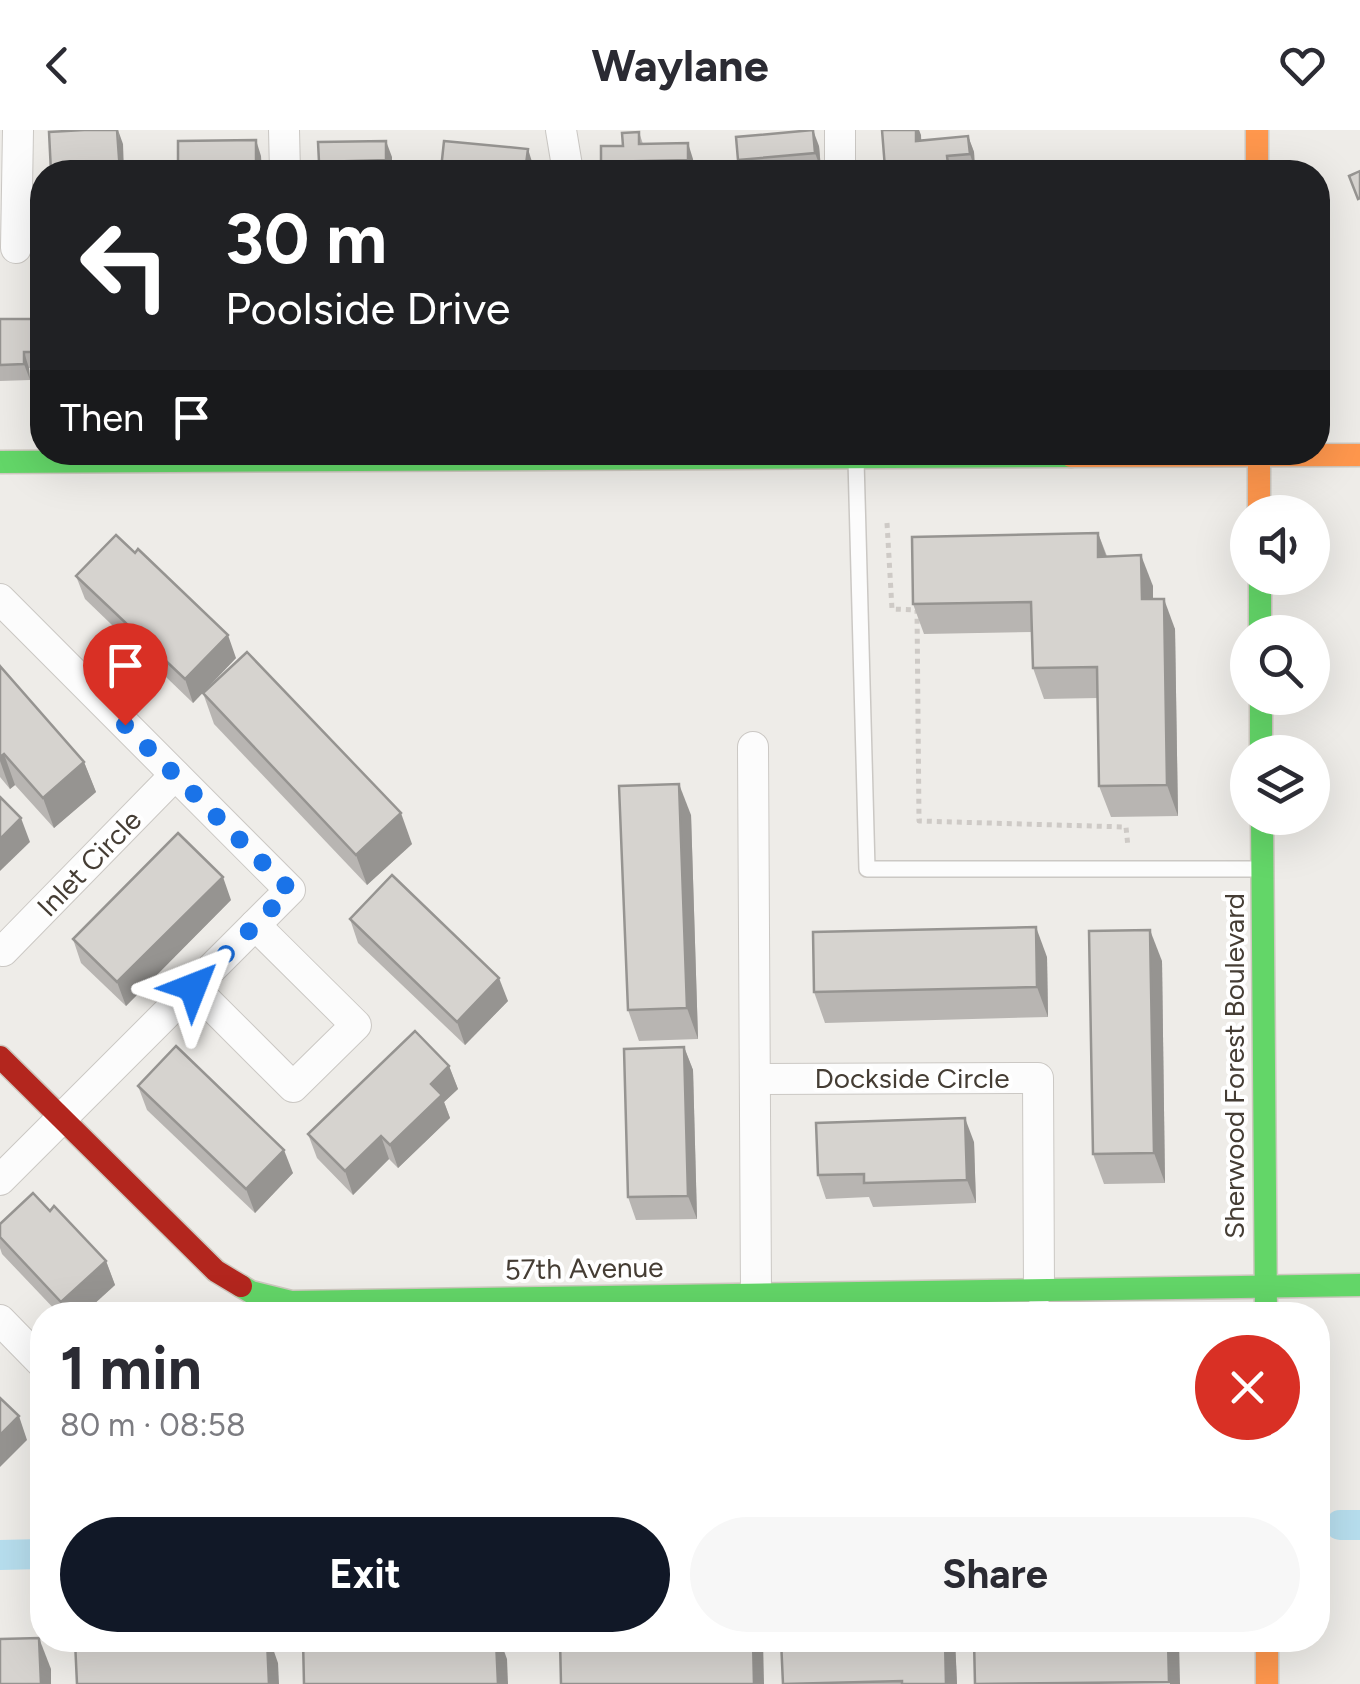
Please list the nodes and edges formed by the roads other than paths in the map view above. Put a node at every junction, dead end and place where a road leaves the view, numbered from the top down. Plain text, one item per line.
1 (18, 130) edge
2 (284, 130) edge
3 (561, 130) edge
4 (840, 130) edge
5 (1256, 130) edge
6 (285, 160) edge
7 (566, 160) edge
8 (840, 160) edge
9 (1257, 160) edge
10 (16, 248) dead end
11 (1330, 455) edge
12 (1360, 455) edge
13 (0, 462) edge
14 (30, 462) edge
15 (856, 465) edge
16 (1259, 465) edge
17 (1260, 495) edge
18 (0, 599) edge
19 (753, 747) dead end
20 (175, 775) junction
21 (1262, 835) edge
22 (1262, 869) junction
23 (255, 925) junction
24 (3, 951) dead end
25 (193, 987) junction
26 (0, 1057) edge
27 (754, 1079) junction
28 (61, 1118) junction
29 (0, 1180) edge
30 (1360, 1284) edge
31 (1266, 1286) junction
32 (1039, 1290) junction
33 (756, 1295) junction
34 (304, 1302) edge
35 (368, 1302) edge
36 (1266, 1302) edge
37 (0, 1320) edge
38 (30, 1351) edge
39 (1267, 1652) edge
40 (1267, 1684) edge

1 - 10 street
2 - 6 street
3 - 7 street
4 - 8 street
5 - 9 street
11 - 12 street
13 - 14 street
15 - 22 lane
16 - 17 street
18 - 20 street
19 - 27 street
20 - 23 street
20 - 24 street, Inlet Circle
21 - 22 street, Sherwood Forest Boulevard
22 - 31 street, Sherwood Forest Boulevard
23 - 25 street
23 - 25 street
25 - 28 street
26 - 28 street, 57th Avenue
27 - 32 street, Dockside Circle
27 - 33 street
28 - 29 street
28 - 34 street, 57th Avenue
30 - 31 street, 57th Avenue
31 - 32 street, 57th Avenue
31 - 36 street, Sherwood Forest Boulevard
32 - 33 street, 57th Avenue
33 - 35 street, 57th Avenue
37 - 38 street
39 - 40 street

